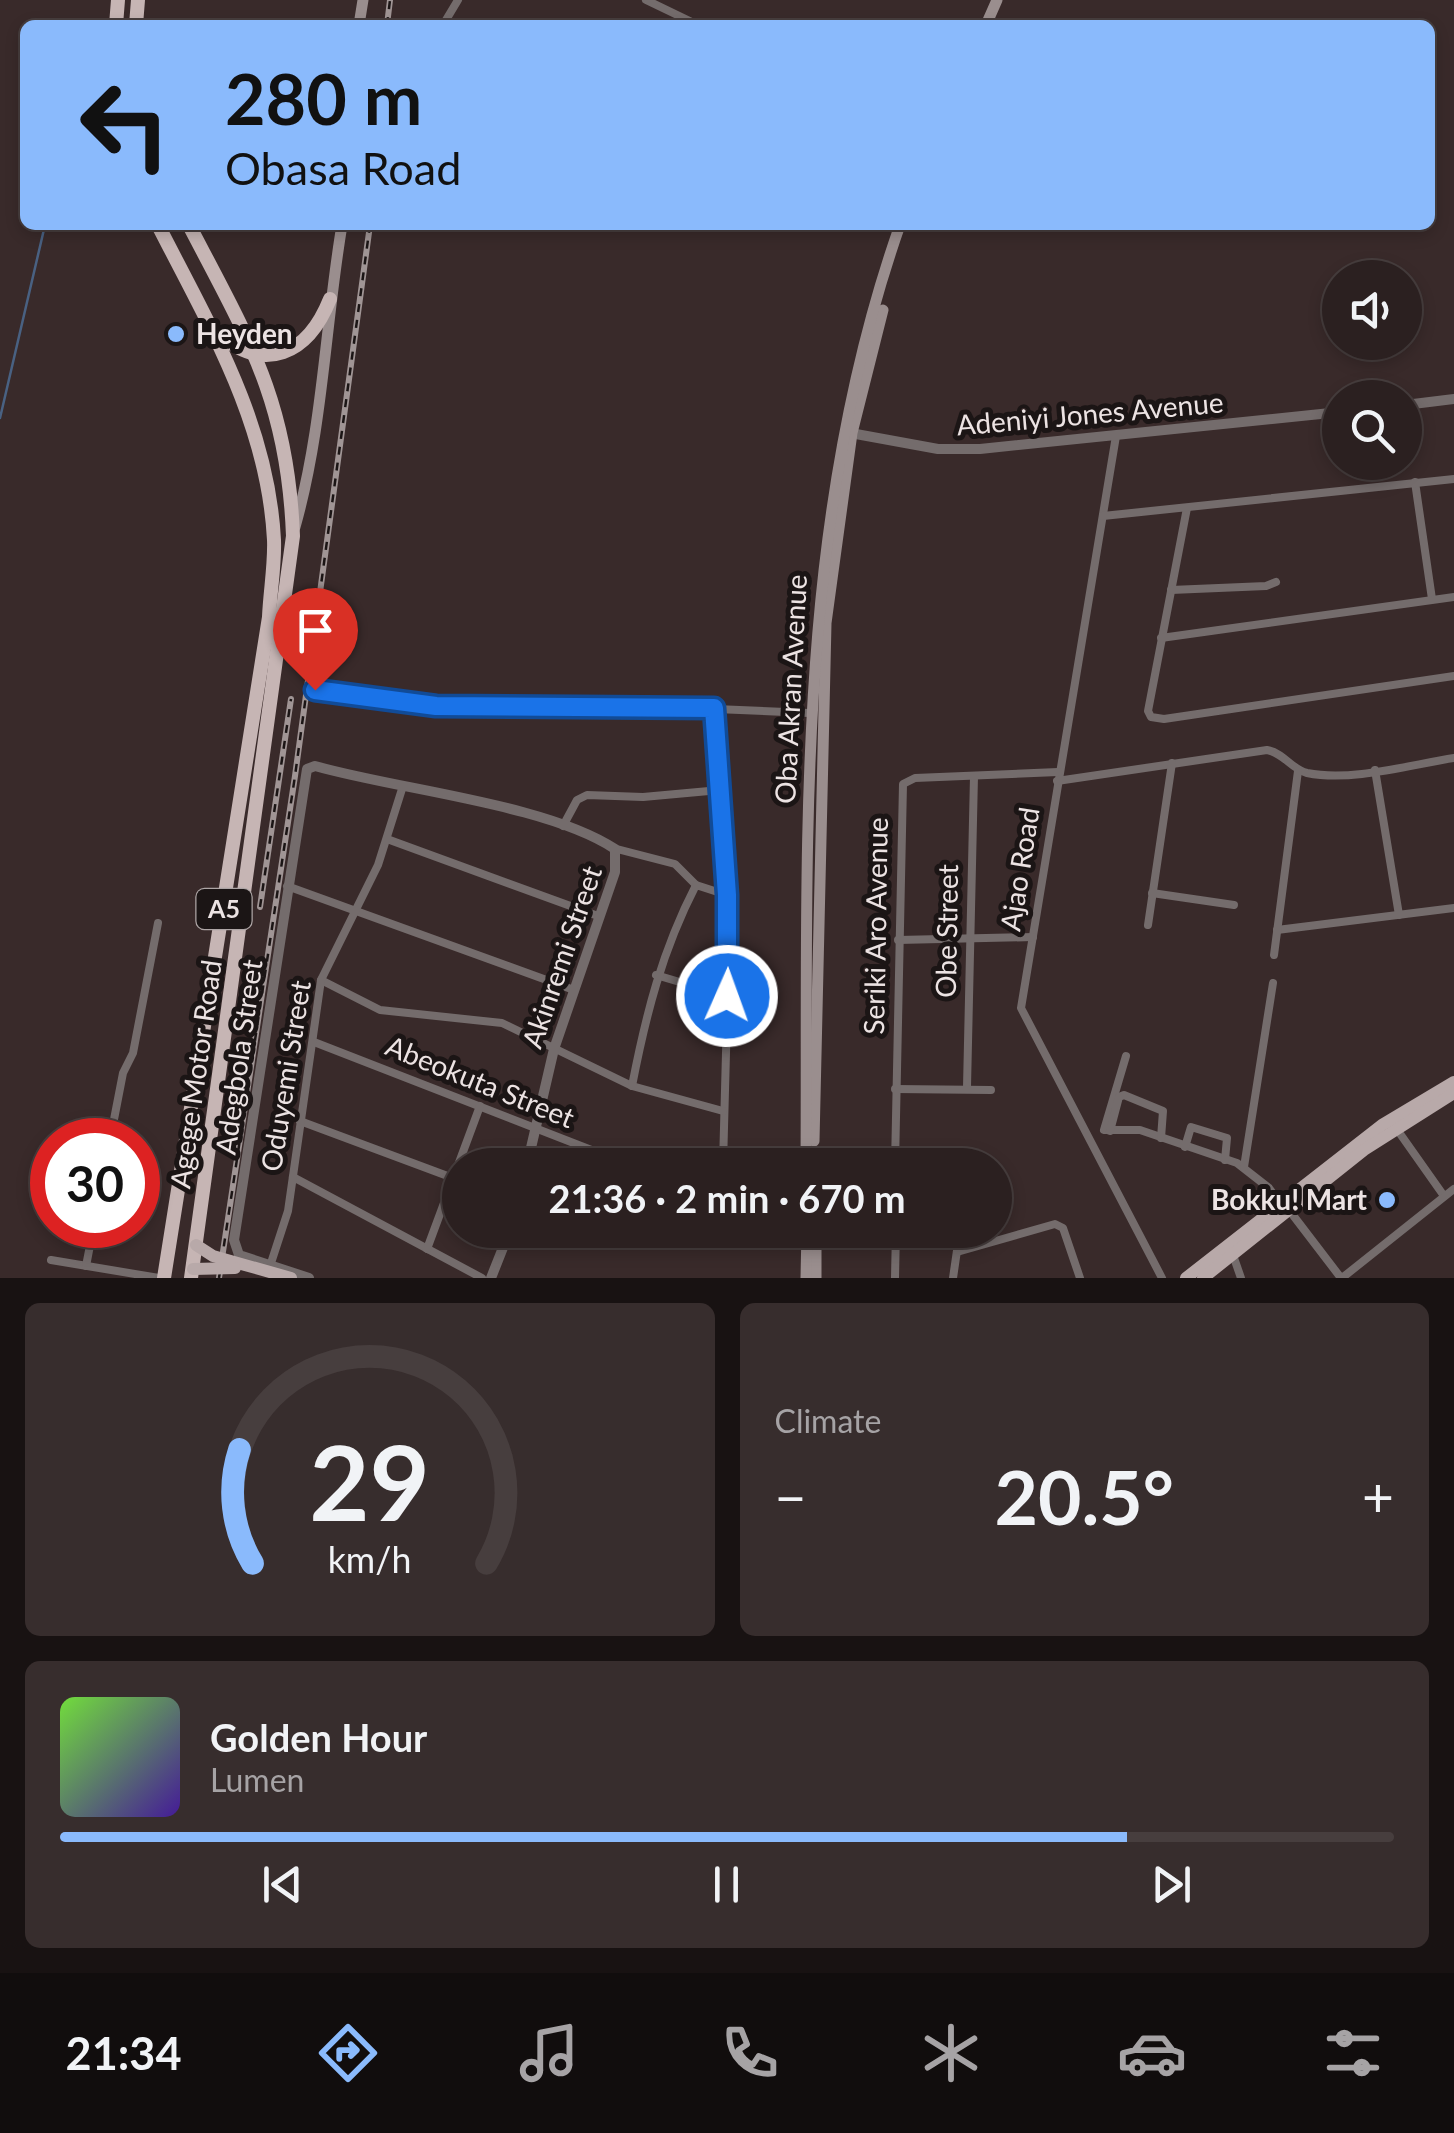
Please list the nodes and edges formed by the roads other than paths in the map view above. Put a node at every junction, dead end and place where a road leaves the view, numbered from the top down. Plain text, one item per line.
1 (646, 0) edge
2 (688, 20) edge
3 (161, 230) edge
4 (191, 230) edge
5 (341, 230) edge
6 (903, 230) edge
7 (330, 299) junction
8 (209, 326) junction
9 (256, 354) junction
10 (1454, 399) edge
11 (1422, 403) edge
12 (1322, 414) edge
13 (849, 433) junction
14 (1116, 436) junction
15 (1454, 479) edge
16 (1415, 482) junction
17 (1187, 508) junction
18 (1103, 516) junction
19 (293, 536) junction
20 (1276, 582) dead end
21 (1171, 590) junction
22 (1454, 597) edge
23 (1432, 599) junction
24 (1161, 638) junction
25 (1454, 676) edge
26 (315, 690) dead end
27 (714, 708) junction
28 (810, 713) junction
29 (1454, 758) edge
30 (1172, 763) junction
31 (1375, 770) junction
32 (1298, 771) junction
33 (303, 776) joint
34 (974, 776) junction
35 (1057, 776) junction
36 (402, 789) junction
37 (720, 790) junction
38 (563, 826) junction
39 (388, 839) junction
40 (613, 848) junction
41 (696, 885) junction
42 (287, 886) junction
43 (1152, 893) junction
44 (727, 895) junction
45 (1234, 905) dead end
46 (1454, 908) edge
47 (356, 912) junction
48 (1399, 915) junction
49 (598, 916) junction
50 (158, 923) dead end
51 (1148, 925) dead end
52 (1277, 930) junction
53 (1033, 937) junction
54 (969, 938) junction
55 (898, 940) junction
56 (1274, 955) dead end
57 (656, 975) junction
58 (321, 980) junction
59 (1273, 983) dead end
60 (574, 990) junction
61 (727, 996) junction
62 (314, 1042) junction
63 (554, 1048) junction
64 (1126, 1056) dead end
65 (1454, 1082) edge
66 (632, 1086) junction
67 (967, 1087) junction
68 (895, 1089) junction
69 (991, 1090) dead end
70 (1454, 1093) edge
71 (480, 1106) junction
72 (723, 1112) junction
73 (114, 1118) edge
74 (300, 1121) junction
75 (534, 1127) junction
76 (1396, 1128) junction
77 (1110, 1131) junction
78 (1161, 1138) junction
79 (1185, 1147) junction
80 (464, 1148) edge
81 (530, 1148) edge
82 (587, 1148) edge
83 (723, 1148) edge
84 (810, 1148) edge
85 (810, 1148) edge
86 (895, 1148) edge
87 (1225, 1160) junction
88 (1244, 1167) junction
89 (442, 1174) edge
90 (293, 1177) junction
91 (1454, 1189) edge
92 (1444, 1196) junction
93 (1284, 1207) junction
94 (442, 1208) edge
95 (196, 1245) junction
96 (92, 1248) edge
97 (503, 1248) edge
98 (809, 1248) edge
99 (896, 1248) edge
100 (958, 1248) edge
101 (427, 1249) junction
102 (957, 1252) junction
103 (1233, 1255) junction
104 (51, 1260) dead end
105 (91, 1266) junction
106 (267, 1271) edge
107 (192, 1273) edge
108 (143, 1277) edge
109 (95, 1278) edge
110 (162, 1278) edge
111 (291, 1278) edge
112 (309, 1278) edge
113 (482, 1278) edge
114 (491, 1278) edge
115 (808, 1278) edge
116 (895, 1278) edge
117 (953, 1278) edge
118 (1080, 1278) edge
119 (1162, 1278) edge
120 (1186, 1278) edge
121 (1203, 1278) edge
122 (1241, 1278) edge
123 (1341, 1278) edge

1 - 2 street
3 - 8 highway, A5
4 - 9 highway, A5
5 - 7 main road, Agege Motor Road
6 - 13 main road, Oba Akran Avenue
7 - 9 highway
7 - 19 main road, Agege Motor Road
8 - 9 highway
8 - 110 highway, Agege Motor Road / A5
9 - 19 highway, A5
10 - 11 street
12 - 14 street, Adeniyi Jones Avenue
13 - 14 street, Adeniyi Jones Avenue
13 - 28 main road, Oba Akran Avenue
13 - 84 main road, Oba Akran Avenue
14 - 18 street, Ajao Road
15 - 16 street
16 - 17 street
16 - 23 street
17 - 18 street
17 - 21 street
18 - 35 street, Ajao Road
19 - 95 highway, Agege Motor Road / A5
20 - 21 street
21 - 24 street
22 - 23 street
23 - 24 street
24 - 25 street
26 - 27 street
27 - 28 street
27 - 37 street
28 - 85 main road, Oba Akran Avenue
29 - 31 street, Seriki Aro Avenue
30 - 32 street, Seriki Aro Avenue
30 - 35 street, Seriki Aro Avenue
30 - 43 street
31 - 32 street, Seriki Aro Avenue
31 - 48 street
32 - 52 street
33 - 36 street, Akinremi Street
33 - 42 street, Adegbola Street
34 - 35 street, Seriki Aro Avenue
34 - 54 street, Obe Street
34 - 55 street, Seriki Aro Avenue
35 - 53 street, Ajao Road
36 - 38 street, Akinremi Street
36 - 39 street, Oduyemi Street
37 - 38 street
37 - 44 street
38 - 40 street, Akinremi Street
39 - 47 street, Oduyemi Street
39 - 49 street
40 - 41 street
40 - 49 street, Akinremi Street
41 - 44 street
41 - 57 street
42 - 47 street
42 - 106 street, Adegbola Street
43 - 45 street
43 - 51 street
44 - 61 street
46 - 48 street
47 - 58 street, Oduyemi Street
47 - 60 street
48 - 52 street
49 - 60 street, Akinremi Street
50 - 73 street
52 - 56 street
53 - 54 street
53 - 119 street, Ajao Road
54 - 55 street
54 - 67 street, Obe Street
55 - 68 street, Seriki Aro Avenue
57 - 61 street
57 - 66 street
58 - 62 street, Oduyemi Street
58 - 63 street
59 - 88 street
60 - 63 street, Akinremi Street
61 - 72 street
62 - 71 street, Abeokuta Street
62 - 74 street, Oduyemi Street
63 - 66 street
63 - 75 street, Akinremi Street
64 - 77 street
65 - 93 main road
66 - 72 street
67 - 68 street
67 - 69 street
68 - 86 street, Seriki Aro Avenue
70 - 76 main road
71 - 75 street, Abeokuta Street
71 - 80 street
72 - 83 street
74 - 89 street
74 - 90 street, Oduyemi Street
75 - 81 street, Akinremi Street
75 - 82 street, Abeokuta Street
76 - 92 street
76 - 93 main road
77 - 78 street
77 - 78 street
78 - 79 street
79 - 87 street
79 - 87 street
87 - 88 street
88 - 93 street
90 - 101 street
90 - 106 street, Oduyemi Street
91 - 92 street
92 - 123 street
93 - 103 main road
93 - 120 main road
93 - 123 street
94 - 101 street
95 - 107 highway, Agege Motor Road / A5, bridge
95 - 111 main road, bridge
96 - 105 street
97 - 114 street
98 - 115 main road
99 - 116 street
100 - 102 street
101 - 113 street
102 - 117 street
102 - 118 street
103 - 121 main road
103 - 122 street
104 - 105 street
105 - 108 street
105 - 109 street
106 - 107 main road, bridge
106 - 112 street
108 - 110 street

